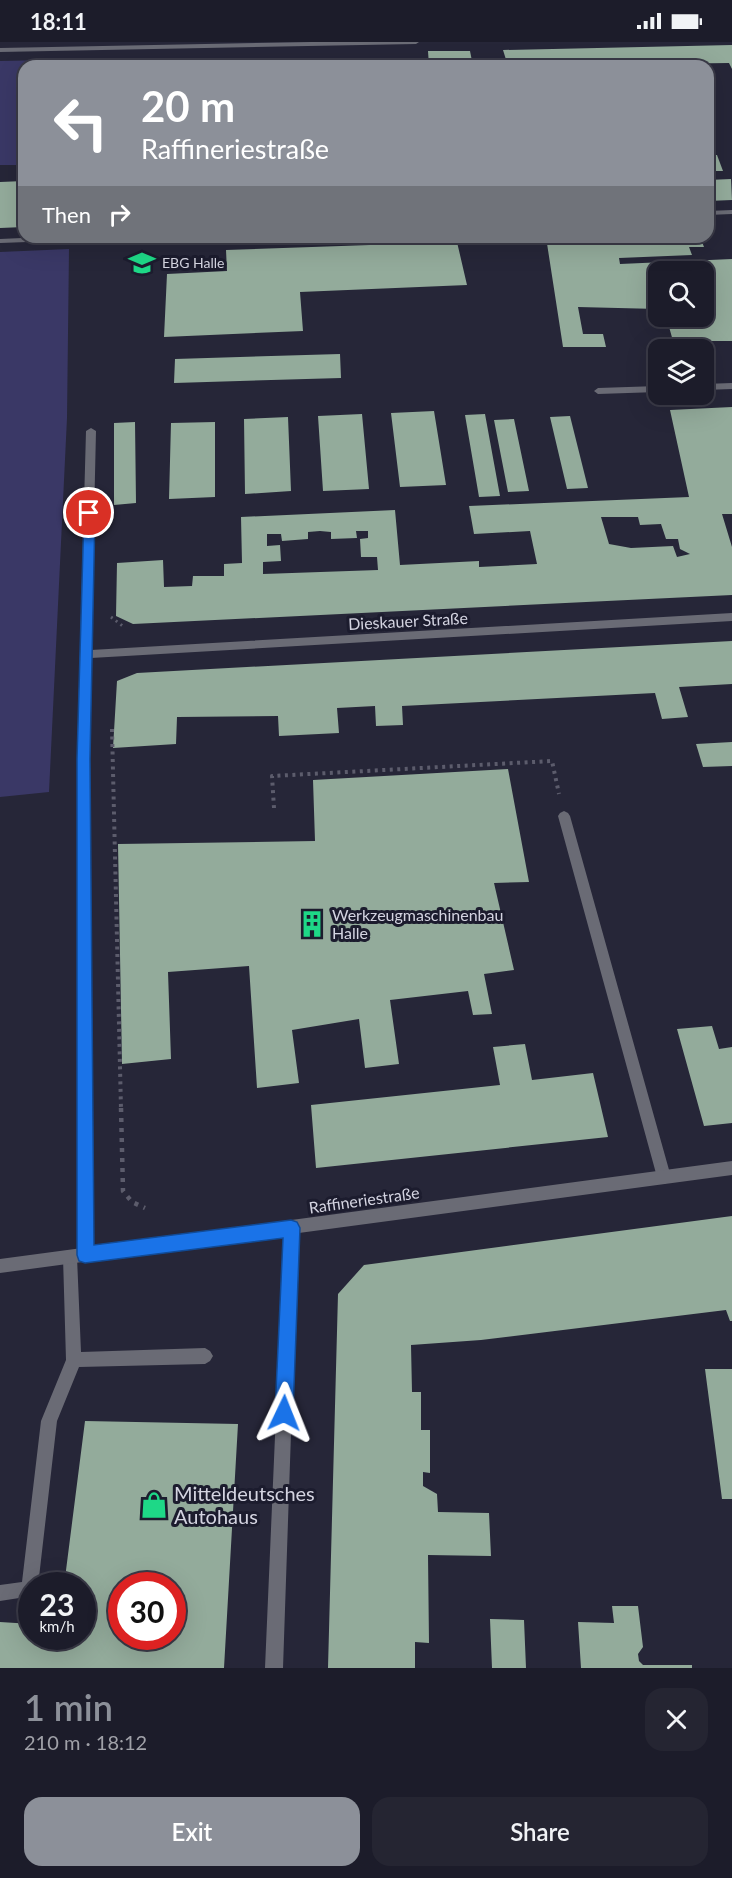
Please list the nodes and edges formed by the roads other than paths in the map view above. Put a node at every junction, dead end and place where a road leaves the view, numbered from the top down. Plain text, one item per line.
1 (416, 42) edge
2 (0, 50) edge
3 (732, 212) edge
4 (714, 213) edge
5 (18, 240) edge
6 (0, 241) edge
7 (732, 386) edge
8 (714, 387) edge
9 (648, 389) edge
10 (598, 391) dead end
11 (91, 431) dead end
12 (732, 617) edge
13 (85, 654) junction
14 (564, 816) road end
15 (732, 1168) edge
16 (664, 1177) junction
17 (291, 1228) junction
18 (78, 1256) junction
19 (0, 1266) edge
20 (205, 1356) dead end
21 (74, 1360) junction
22 (0, 1593) edge
23 (274, 1668) edge

1 - 2 street
3 - 4 street
5 - 6 street
7 - 8 street
9 - 10 street
11 - 13 street
12 - 13 street, Dieskauer Straße
13 - 18 street
14 - 16 street
15 - 16 street, Raffineriestraße
16 - 17 street, Raffineriestraße
17 - 18 street, Raffineriestraße
17 - 23 street
18 - 19 street, Raffineriestraße
18 - 21 street
20 - 21 street
21 - 22 street

